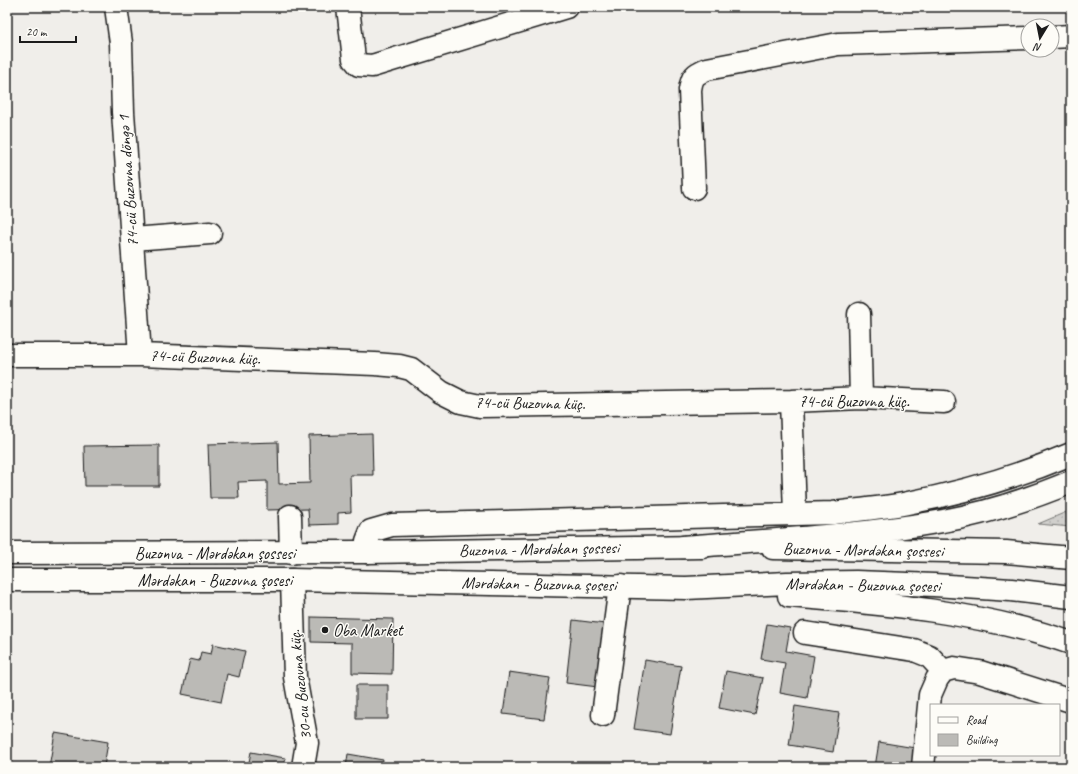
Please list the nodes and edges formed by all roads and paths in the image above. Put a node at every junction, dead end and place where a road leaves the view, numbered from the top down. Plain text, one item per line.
1 (116, 7) edge
2 (348, 7) edge
3 (566, 7) edge
4 (1071, 36) edge
5 (1060, 37) edge
6 (1020, 38) edge
7 (694, 188) dead end
8 (210, 233) dead end
9 (133, 239) junction
10 (859, 314) dead end
11 (7, 355) edge
12 (140, 355) junction
13 (861, 398) junction
14 (791, 401) junction
15 (944, 402) dead end
16 (1071, 454) edge
17 (1071, 482) edge
18 (795, 514) junction
19 (290, 516) dead end
20 (683, 547) junction
21 (367, 552) junction
22 (7, 553) edge
23 (291, 553) junction
24 (1071, 558) edge
25 (7, 580) edge
26 (292, 580) junction
27 (620, 586) junction
28 (686, 588) junction
29 (1071, 597) edge
30 (805, 633) dead end
31 (1071, 643) edge
32 (949, 670) junction
33 (1071, 701) edge
34 (603, 715) dead end
35 (304, 767) edge
36 (923, 767) edge

1 - 9 main road, 74-cü Buzovna döngə 1
2 - 3 main road
4 - 5 main road
6 - 7 main road
8 - 9 main road
9 - 12 main road, 74-cü Buzovna döngə 1
10 - 13 main road
11 - 12 main road, 74-cü Buzovna küç.
12 - 14 main road, 74-cü Buzovna küç.
13 - 14 main road, 74-cü Buzovna küç.
13 - 15 main road, 74-cü Buzovna küç.
14 - 18 main road
16 - 18 main road
17 - 20 main road
18 - 21 main road
19 - 23 main road
20 - 21 main road, Buzonva - Mərdəkan şossesi
20 - 24 main road, Buzonva - Mərdəkan şossesi
21 - 23 main road, Buzonva - Mərdəkan şossesi
22 - 23 main road, Buzonva - Mərdəkan şossesi
25 - 26 main road, Mərdəkan - Buzovna şosesi
26 - 27 main road, Mərdəkan - Buzovna şosesi
26 - 35 main road, 30-cu Buzovna küç.
27 - 28 main road, Mərdəkan - Buzovna şosesi
27 - 34 main road
28 - 29 main road, Mərdəkan - Buzovna şosesi
28 - 31 main road
30 - 32 main road
32 - 33 main road
32 - 36 main road

